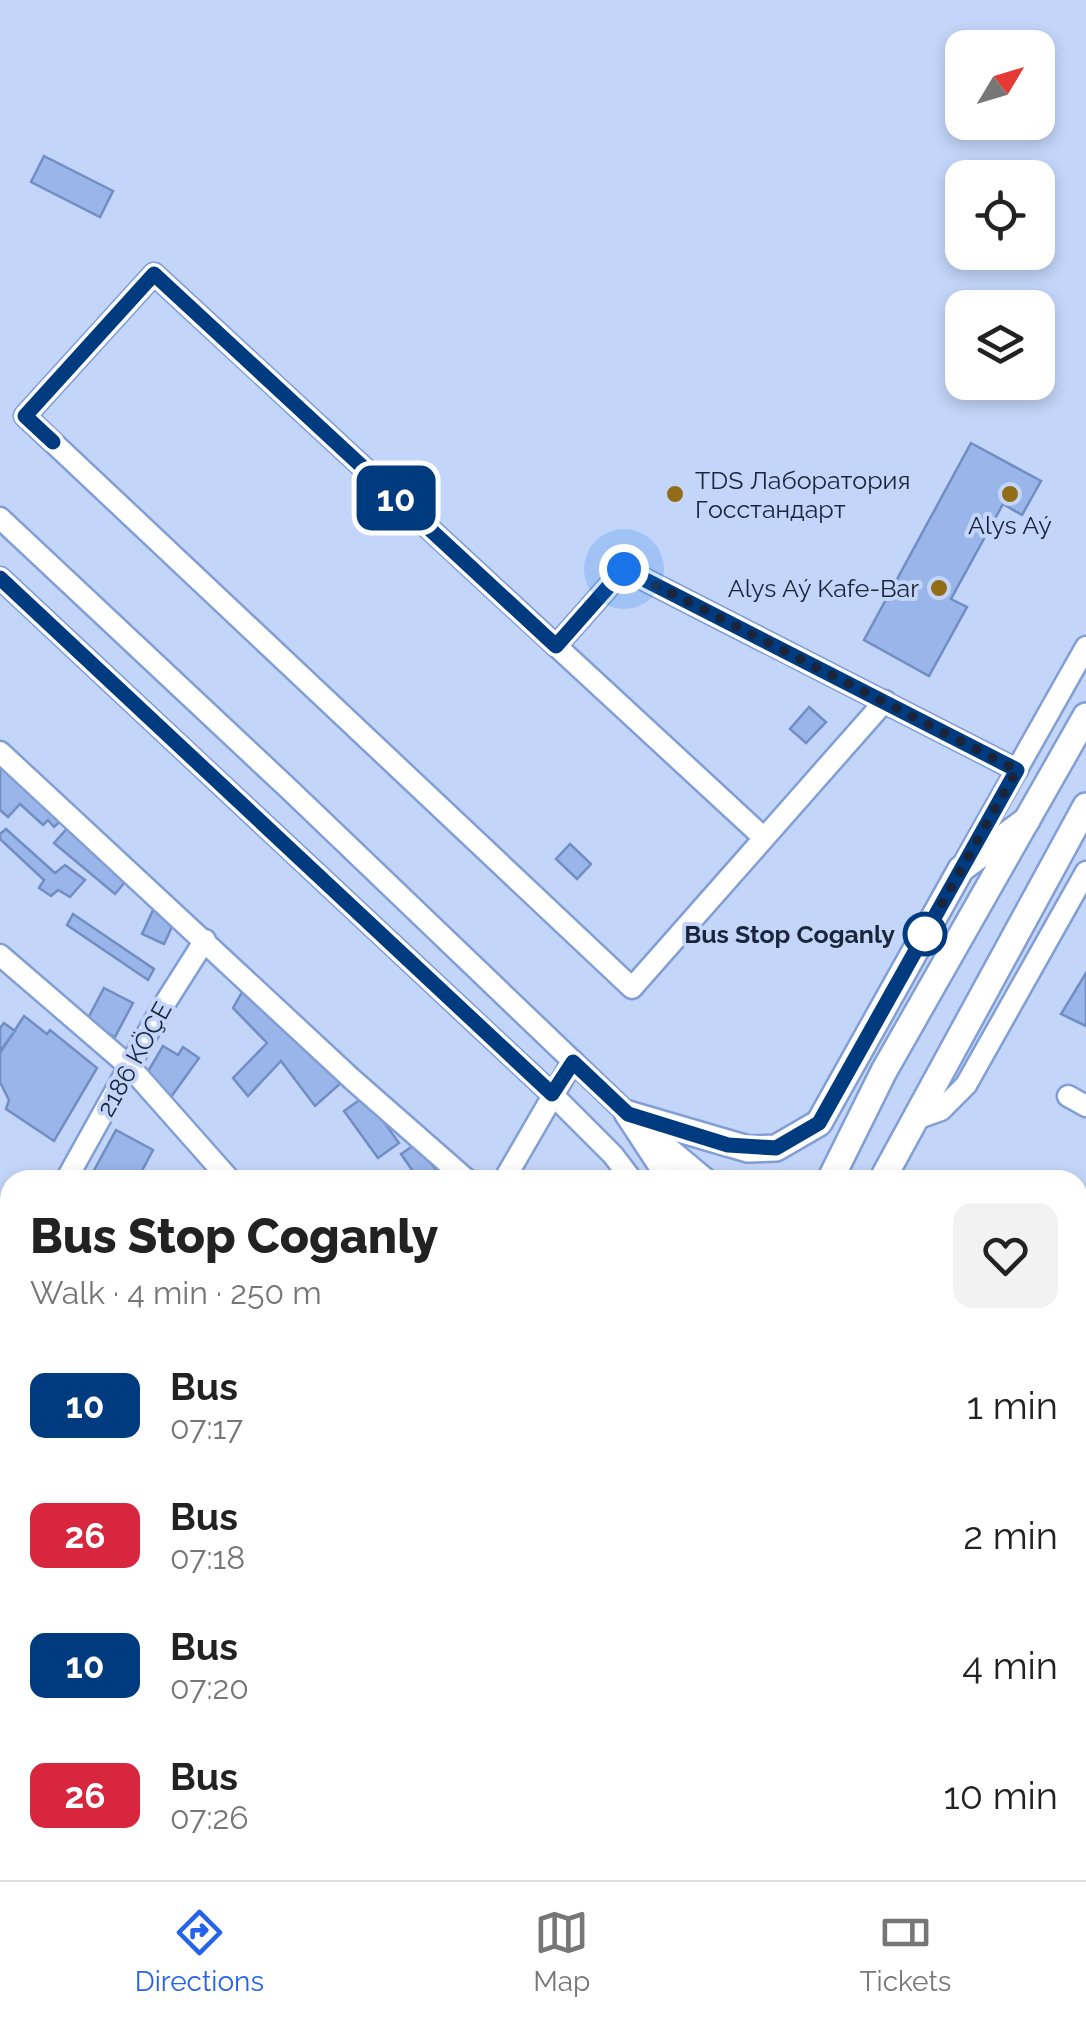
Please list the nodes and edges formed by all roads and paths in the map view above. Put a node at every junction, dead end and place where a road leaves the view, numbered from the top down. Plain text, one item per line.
1 (0, 518) edge
2 (0, 578) edge
3 (556, 646) junction
4 (1086, 647) edge
5 (885, 701) junction
6 (1086, 716) edge
7 (0, 752) edge
8 (1017, 770) junction
9 (1086, 806) edge
10 (1028, 820) junction
11 (764, 838) junction
12 (961, 869) junction
13 (1086, 872) edge
14 (204, 940) junction
15 (0, 955) edge
16 (885, 1005) junction
17 (573, 1062) junction
18 (130, 1067) junction
19 (884, 1070) junction
20 (552, 1094) junction
21 (628, 1114) junction
22 (912, 1120) junction
23 (72, 1170) edge
24 (221, 1170) edge
25 (456, 1170) edge
26 (510, 1170) edge
27 (624, 1170) edge
28 (665, 1170) edge
29 (695, 1170) edge
30 (835, 1170) edge
31 (887, 1170) edge

1 - 17 street
2 - 20 street
3 - 5 street
3 - 11 street
3 - 11 street
4 - 8 street
5 - 8 street
5 - 11 street
6 - 10 main road
7 - 14 street
8 - 12 street
9 - 22 main road
10 - 12 main road
10 - 19 main road
12 - 16 main road
13 - 22 street
14 - 18 street, 2186 KÖÇE
14 - 25 street
15 - 18 street
16 - 19 main road
16 - 21 main road
17 - 20 street
17 - 21 street
18 - 23 street, 2186 KÖÇE
18 - 24 street
19 - 30 main road
20 - 26 street
20 - 27 street
21 - 28 main road
21 - 29 street
22 - 31 main road

